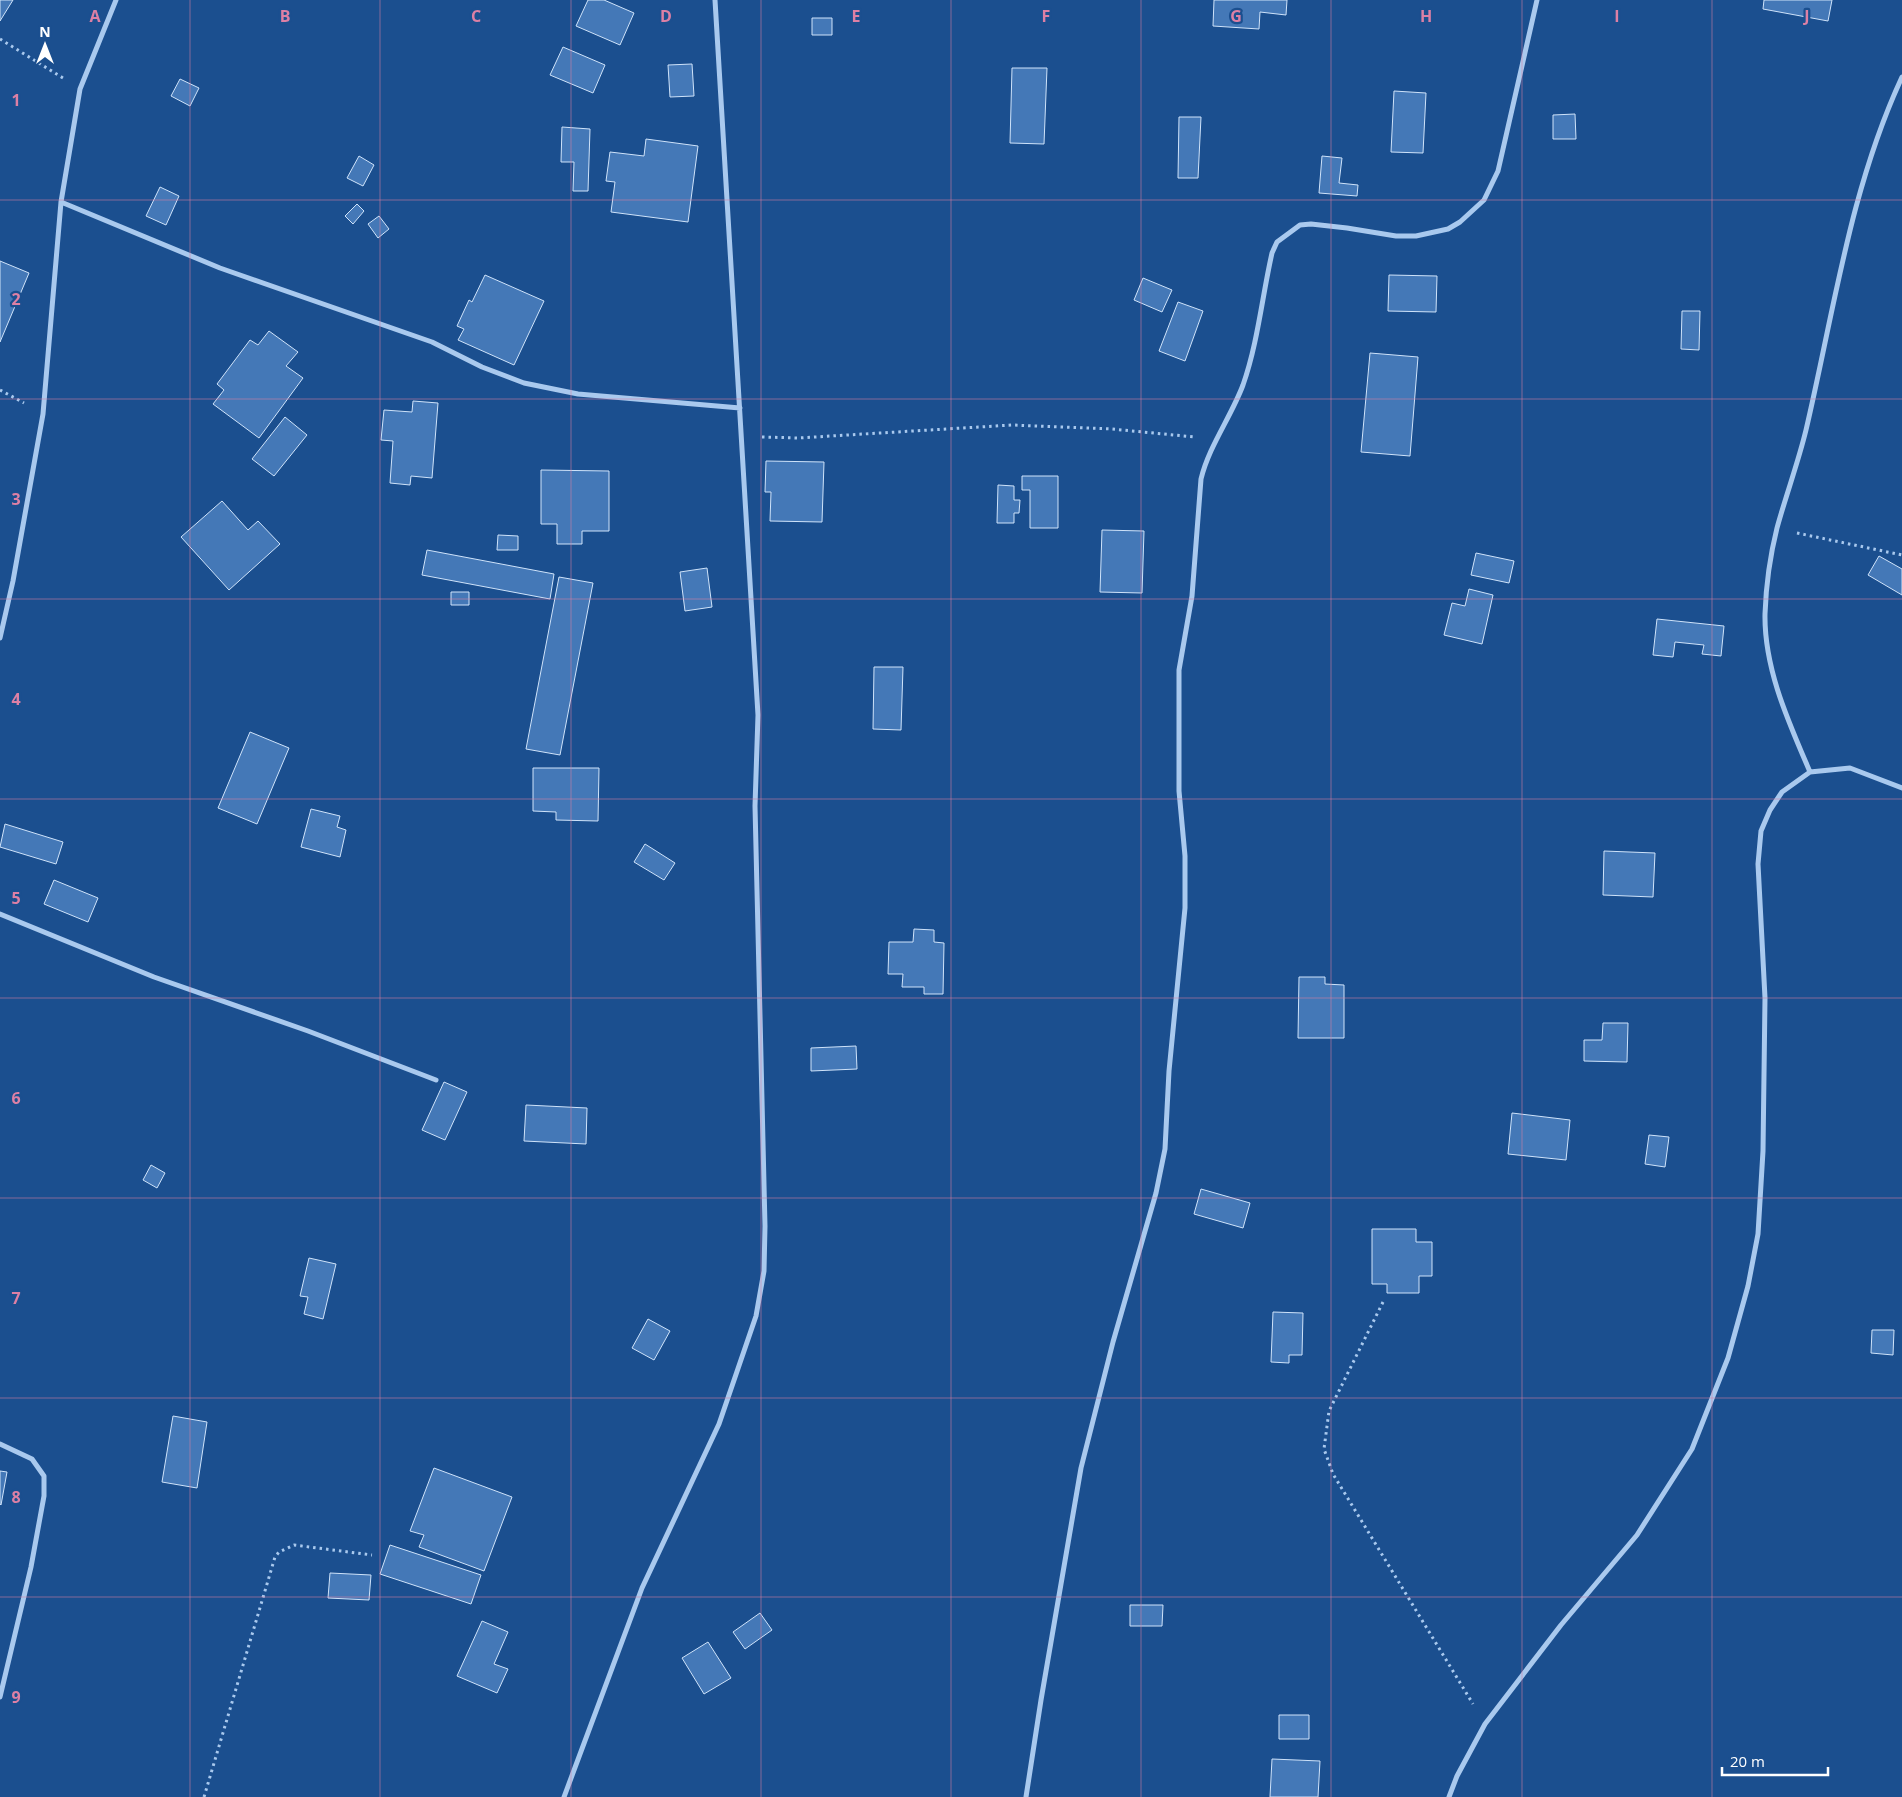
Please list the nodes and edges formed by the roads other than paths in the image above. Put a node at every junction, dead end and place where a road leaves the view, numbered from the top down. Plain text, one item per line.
1 (116, 0) edge
2 (715, 0) edge
3 (1537, 0) edge
4 (1902, 77) edge
5 (61, 202) junction
6 (740, 408) junction
7 (0, 638) edge
8 (1810, 772) junction
9 (1902, 788) edge
10 (0, 914) edge
11 (436, 1080) dead end
12 (0, 1444) edge
13 (0, 1697) edge
14 (564, 1797) edge
15 (1026, 1797) edge
16 (1449, 1797) edge

1 - 5 street
2 - 6 street
3 - 15 street
4 - 8 street
5 - 6 street
5 - 7 street
6 - 14 street
8 - 9 street
8 - 16 street
10 - 11 street
12 - 13 street

